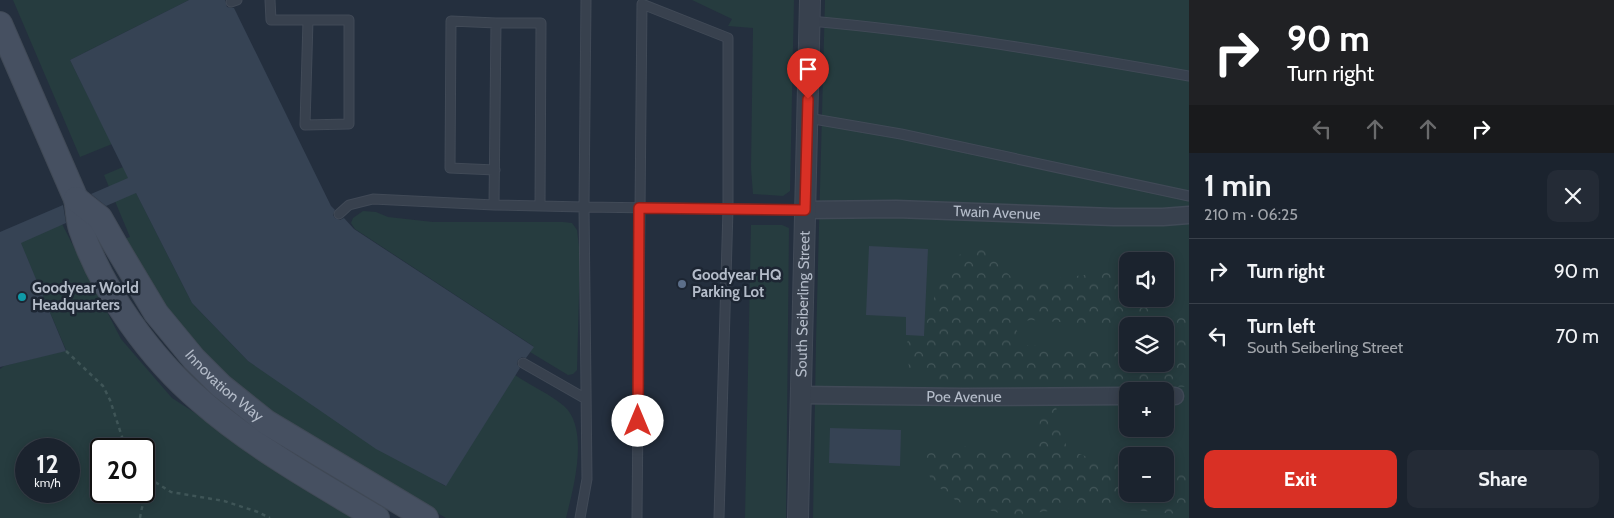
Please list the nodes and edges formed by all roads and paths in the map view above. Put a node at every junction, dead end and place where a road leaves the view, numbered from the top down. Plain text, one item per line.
1 (270, 0) edge
2 (586, 0) edge
3 (810, 0) edge
4 (308, 20) junction
5 (810, 21) junction
6 (496, 23) junction
7 (0, 24) edge
8 (1189, 76) edge
9 (807, 118) junction
10 (494, 170) junction
11 (1189, 196) edge
12 (76, 199) junction
13 (494, 204) junction
14 (540, 206) junction
15 (584, 207) junction
16 (639, 208) junction
17 (728, 209) junction
18 (805, 210) junction
19 (339, 214) dead end
20 (1189, 216) edge
21 (66, 351) dead end
22 (523, 363) dead end
23 (802, 395) junction
24 (1119, 396) edge
25 (586, 399) junction
26 (122, 438) edge
27 (155, 482) edge
28 (143, 503) edge
29 (140, 518) edge
30 (270, 518) edge
31 (377, 518) edge
32 (426, 518) edge
33 (580, 518) edge
34 (637, 518) edge
35 (719, 518) edge
36 (798, 518) edge

1 - 4 lane
2 - 15 lane
3 - 5 street, South Seiberling Street
4 - 4 lane
5 - 8 lane
5 - 9 street, South Seiberling Street
6 - 10 lane
6 - 10 lane
6 - 14 lane
7 - 12 main road, Innovation Way
9 - 11 lane
9 - 18 street, South Seiberling Street
10 - 13 lane
12 - 31 main road, Innovation Way
12 - 32 main road, Innovation Way
13 - 14 lane
13 - 19 lane
14 - 15 lane
15 - 16 lane
15 - 25 lane
16 - 17 lane
16 - 17 lane
16 - 34 lane
17 - 18 lane
17 - 35 lane
18 - 20 street, Twain Avenue
18 - 23 street, South Seiberling Street
21 - 26 path
22 - 25 lane
23 - 24 street, Poe Avenue
23 - 36 street, South Seiberling Street
25 - 33 lane
27 - 30 path
28 - 29 path

